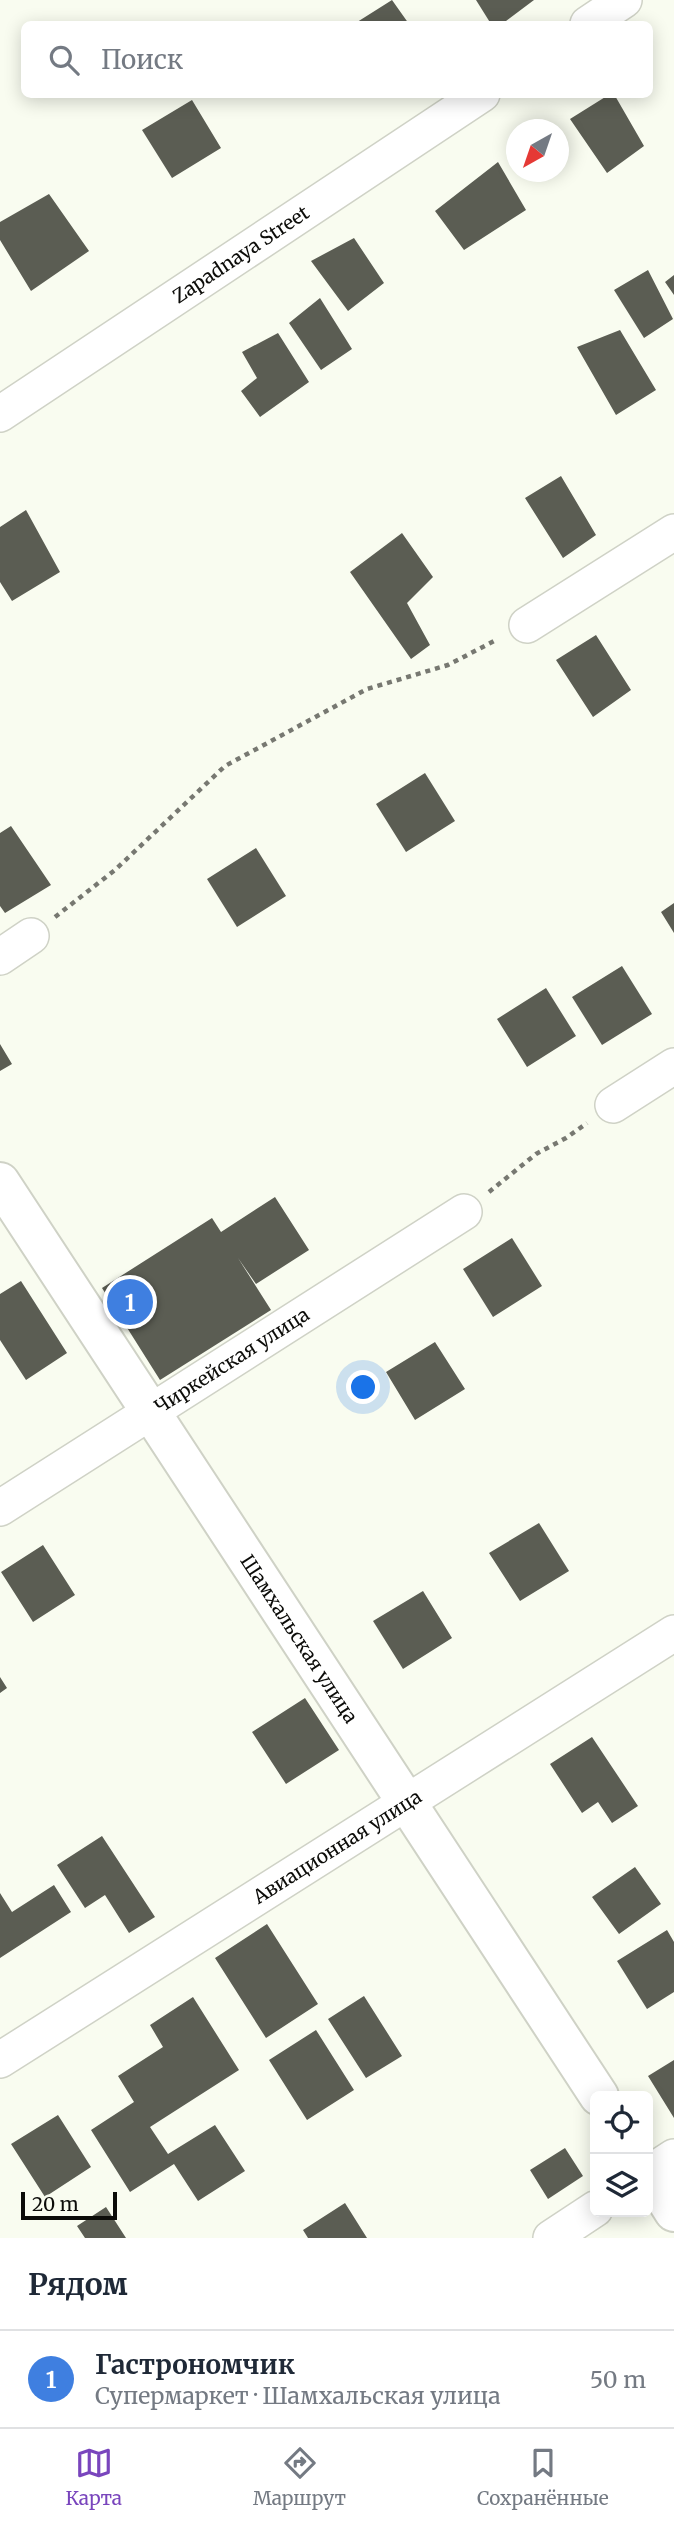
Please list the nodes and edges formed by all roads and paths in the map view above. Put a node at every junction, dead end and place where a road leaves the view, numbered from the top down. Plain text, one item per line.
1 (624, 0) edge
2 (592, 21) edge
3 (476, 98) edge
4 (0, 414) edge
5 (674, 532) edge
6 (527, 625) joint
7 (31, 936) joint
8 (0, 957) edge
9 (674, 1066) edge
10 (612, 1105) joint
11 (0, 1182) edge
12 (464, 1212) joint
13 (150, 1410) junction
14 (0, 1508) edge
15 (674, 1633) edge
16 (406, 1803) junction
17 (0, 2060) edge
18 (596, 2091) edge
19 (655, 2169) edge
20 (590, 2212) edge
21 (674, 2212) edge
22 (551, 2238) edge

1 - 2 street
3 - 4 street, Zapadnaya Street
5 - 6 street
6 - 7 path
7 - 8 street
9 - 10 street
10 - 12 path
11 - 13 street, Шамхальская улица
12 - 13 street, Чиркейская улица
13 - 14 street, Чиркейская улица
13 - 16 street, Шамхальская улица
15 - 16 street, Авиационная улица
16 - 17 street, Авиационная улица
16 - 18 street, Шамхальская улица
19 - 21 street
20 - 22 street

